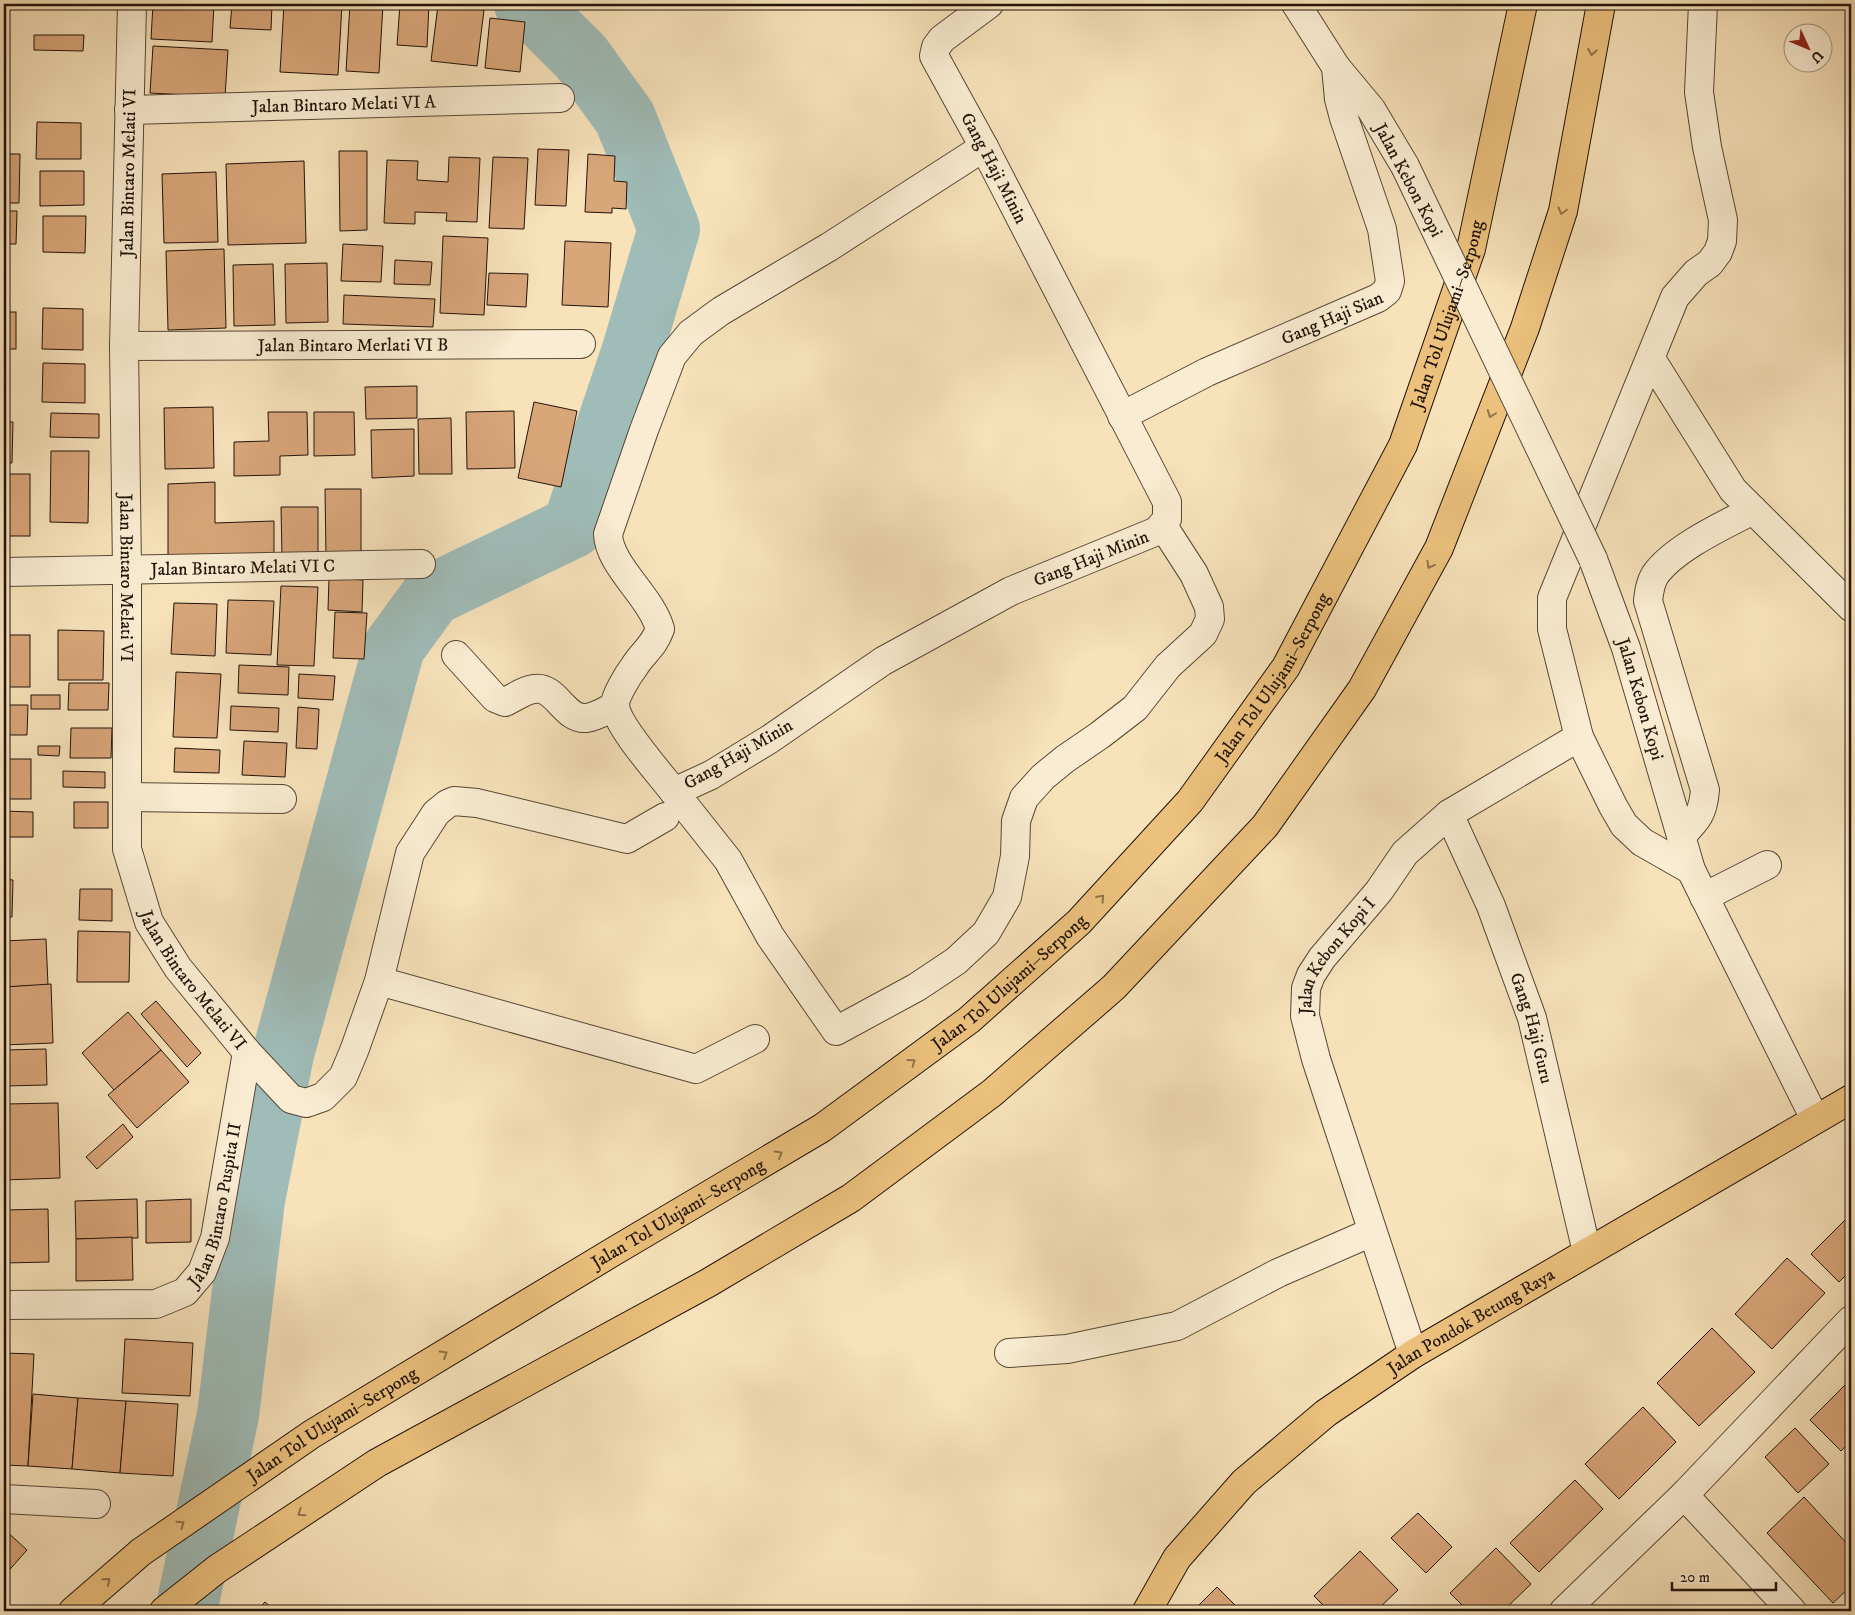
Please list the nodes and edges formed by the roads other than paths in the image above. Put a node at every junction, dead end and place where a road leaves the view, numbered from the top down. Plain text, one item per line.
1 (132, 4) edge
2 (989, 4) edge
3 (1296, 4) edge
4 (1523, 4) edge
5 (1601, 4) edge
6 (1703, 4) edge
7 (1336, 68) junction
8 (560, 98) dead end
9 (128, 110) junction
10 (984, 147) junction
11 (581, 344) dead end
12 (124, 346) junction
13 (1651, 359) junction
14 (1122, 416) junction
15 (1753, 510) junction
16 (1163, 526) junction
17 (421, 564) dead end
18 (127, 569) junction
19 (4, 572) edge
20 (1851, 607) edge
21 (456, 655) dead end
22 (615, 706) junction
23 (1579, 737) junction
24 (674, 792) junction
25 (127, 797) junction
26 (282, 799) dead end
27 (1449, 814) junction
28 (665, 817) dead end
29 (1681, 836) junction
30 (1766, 865) dead end
31 (1691, 870) junction
32 (1704, 897) junction
33 (379, 981) junction
34 (755, 1039) dead end
35 (254, 1059) junction
36 (1851, 1098) edge
37 (1815, 1119) junction
38 (1372, 1232) junction
39 (1588, 1252) junction
40 (4, 1305) edge
41 (1851, 1320) edge
42 (1009, 1353) dead end
43 (1413, 1354) junction
44 (1684, 1495) junction
45 (4, 1499) edge
46 (96, 1504) dead end
47 (73, 1611) edge
48 (164, 1611) edge
49 (1147, 1611) edge
50 (1564, 1611) edge
51 (1792, 1611) edge

1 - 9 street, Jalan Bintaro Melati VI
2 - 10 street, Gang Haji Minin
3 - 7 street, Jalan Kebon Kopi
47 -> 4 main road, Jalan Tol Ulujami–Serpong
5 -> 48 main road
6 - 13 street
7 - 14 street, Gang Haji Sian
7 - 29 street, Jalan Kebon Kopi, bridge
8 - 9 street, Jalan Bintaro Melati VI A
9 - 12 street, Jalan Bintaro Melati VI
10 - 14 street, Gang Haji Minin
10 - 22 street
11 - 12 street, Jalan Bintaro Merlati VI B
12 - 18 street, Jalan Bintaro Melati VI
13 - 15 street
13 - 23 street
14 - 16 street, Gang Haji Minin
15 - 20 street
15 - 29 street
16 - 24 street, Gang Haji Minin
16 - 24 street, Gang Haji Minin
17 - 18 street, Jalan Bintaro Melati VI C
18 - 19 street, Jalan Bintaro Melati VI C
18 - 25 street, Jalan Bintaro Melati VI
21 - 22 street
22 - 24 street
23 - 27 street, Jalan Kebon Kopi I
23 - 31 street
25 - 26 street
25 - 35 street, Jalan Bintaro Melati VI
27 - 38 street, Jalan Kebon Kopi I
27 - 39 street, Gang Haji Guru
28 - 33 street
29 - 31 street, Jalan Kebon Kopi
30 - 32 street
31 - 32 street, Jalan Kebon Kopi
32 - 37 street, Jalan Kebon Kopi
33 - 34 street
33 - 35 street, Jalan Bintaro Melati VI
35 - 40 street, Jalan Bintaro Puspita II
36 - 37 main road, Jalan Pondok Betung Raya
37 - 39 main road, Jalan Pondok Betung Raya
38 - 42 street
38 - 43 street, Jalan Kebon Kopi I
39 - 43 main road, Jalan Pondok Betung Raya
41 - 44 street
43 - 49 main road, Jalan Pondok Betung Raya
44 - 50 street
44 - 51 street
45 - 46 street

